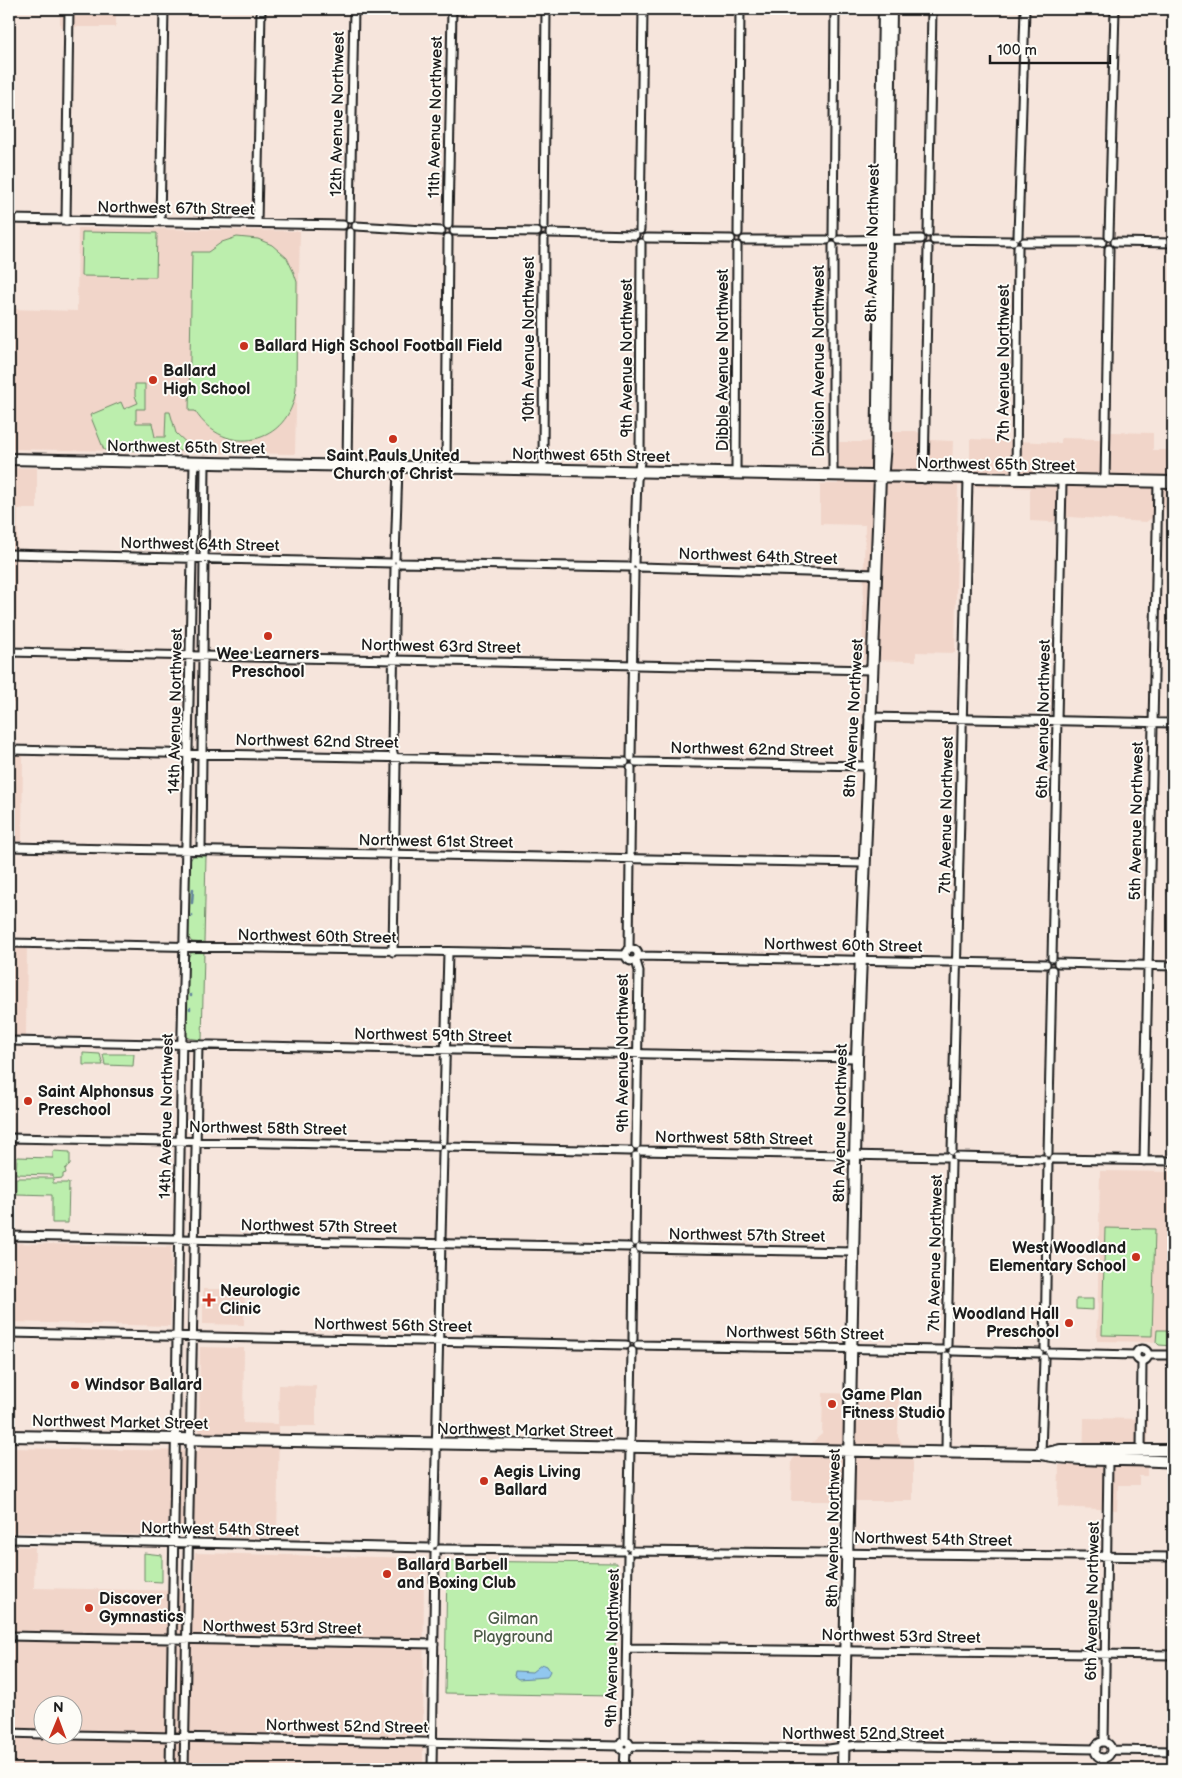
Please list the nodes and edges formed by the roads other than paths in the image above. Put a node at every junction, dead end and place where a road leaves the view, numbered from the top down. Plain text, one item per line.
1 (69, 9) edge
2 (164, 9) edge
3 (261, 9) edge
4 (354, 9) edge
5 (452, 9) edge
6 (546, 9) edge
7 (643, 9) edge
8 (740, 9) edge
9 (835, 9) edge
10 (884, 9) edge
11 (891, 9) edge
12 (932, 9) edge
13 (1025, 9) edge
14 (1115, 9) edge
15 (9, 219) edge
16 (350, 219) junction
17 (66, 221) junction
18 (160, 222) junction
19 (257, 224) junction
20 (343, 225) junction
21 (448, 225) junction
22 (356, 226) junction
23 (544, 226) junction
24 (441, 231) junction
25 (454, 231) junction
26 (350, 232) junction
27 (537, 232) junction
28 (550, 232) junction
29 (638, 233) junction
30 (738, 233) junction
31 (928, 233) junction
32 (1109, 236) junction
33 (448, 238) junction
34 (833, 238) junction
35 (544, 239) junction
36 (731, 239) junction
37 (921, 239) junction
38 (644, 240) junction
39 (744, 240) junction
40 (884, 240) junction
41 (934, 240) junction
42 (1018, 241) junction
43 (1102, 242) junction
44 (1115, 242) junction
45 (1173, 243) edge
46 (737, 246) junction
47 (928, 247) junction
48 (1108, 249) junction
49 (9, 459) edge
50 (194, 463) junction
51 (206, 463) junction
52 (347, 466) junction
53 (398, 468) junction
54 (446, 468) junction
55 (543, 470) junction
56 (638, 472) junction
57 (736, 474) junction
58 (833, 476) junction
59 (880, 478) junction
60 (924, 479) junction
61 (968, 479) junction
62 (1016, 480) junction
63 (1062, 481) junction
64 (1105, 481) junction
65 (1158, 482) junction
66 (1173, 482) edge
67 (9, 554) edge
68 (193, 560) junction
69 (205, 560) junction
70 (395, 563) junction
71 (634, 567) junction
72 (876, 574) junction
73 (9, 652) edge
74 (192, 657) junction
75 (204, 657) junction
76 (394, 660) junction
77 (633, 664) junction
78 (872, 670) junction
79 (869, 717) junction
80 (963, 719) junction
81 (1057, 721) junction
82 (1153, 722) junction
83 (1173, 723) edge
84 (9, 750) edge
85 (189, 754) junction
86 (203, 754) junction
87 (394, 758) junction
88 (631, 762) junction
89 (867, 766) junction
90 (9, 847) edge
91 (187, 851) junction
92 (202, 851) junction
93 (395, 855) junction
94 (630, 859) junction
95 (863, 863) junction
96 (9, 943) edge
97 (185, 947) junction
98 (393, 952) junction
99 (628, 952) junction
100 (448, 953) junction
101 (638, 958) junction
102 (860, 960) junction
103 (1055, 961) junction
104 (957, 962) junction
105 (1046, 964) junction
106 (1148, 965) junction
107 (1173, 966) edge
108 (1052, 970) junction
109 (9, 1041) edge
110 (183, 1045) junction
111 (198, 1045) junction
112 (446, 1050) junction
113 (639, 1054) junction
114 (857, 1058) junction
115 (9, 1138) edge
116 (180, 1142) junction
117 (196, 1142) junction
118 (444, 1147) junction
119 (638, 1151) junction
120 (855, 1155) junction
121 (952, 1157) junction
122 (1048, 1159) junction
123 (1144, 1161) junction
124 (1173, 1161) edge
125 (9, 1236) edge
126 (180, 1238) junction
127 (194, 1239) junction
128 (440, 1244) junction
129 (634, 1247) junction
130 (854, 1252) junction
131 (9, 1332) edge
132 (178, 1336) junction
133 (194, 1336) junction
134 (438, 1341) junction
135 (635, 1342) junction
136 (626, 1345) junction
137 (852, 1349) junction
138 (632, 1351) junction
139 (947, 1351) junction
140 (1044, 1353) junction
141 (1136, 1355) junction
142 (1148, 1355) junction
143 (1173, 1355) edge
144 (1142, 1361) junction
145 (9, 1436) edge
146 (176, 1439) junction
147 (192, 1439) junction
148 (437, 1444) junction
149 (630, 1448) junction
150 (1141, 1449) junction
151 (1173, 1450) edge
152 (850, 1452) junction
153 (946, 1452) junction
154 (1041, 1454) junction
155 (1173, 1460) edge
156 (1108, 1461) junction
157 (9, 1538) edge
158 (174, 1543) junction
159 (188, 1543) junction
160 (435, 1548) junction
161 (628, 1551) junction
162 (849, 1552) junction
163 (1107, 1556) junction
164 (1173, 1557) edge
165 (9, 1636) edge
166 (171, 1640) junction
167 (186, 1640) junction
168 (434, 1644) junction
169 (628, 1648) junction
170 (847, 1649) junction
171 (1107, 1654) junction
172 (1173, 1655) edge
173 (9, 1733) edge
174 (32, 1734) edge
175 (82, 1735) edge
176 (171, 1737) junction
177 (185, 1737) junction
178 (1104, 1742) junction
179 (433, 1743) junction
180 (625, 1746) junction
181 (844, 1747) junction
182 (1096, 1750) junction
183 (1111, 1750) junction
184 (1173, 1751) edge
185 (1103, 1758) junction
186 (170, 1769) edge
187 (184, 1769) edge
188 (432, 1769) edge
189 (624, 1769) edge
190 (843, 1769) edge
191 (1103, 1769) edge

1 - 17 street
2 - 18 street
3 - 19 street
4 - 16 street, 12th Avenue Northwest
5 - 21 street, 11th Avenue Northwest
6 - 23 street
7 - 29 street
8 - 30 street
9 - 34 street
10 - 40 main road, 8th Avenue Northwest
11 - 40 main road, 8th Avenue Northwest
12 - 31 street
13 - 42 street, 7th Avenue Northwest
14 - 32 street
15 - 17 street, Northwest 67th Street
16 - 20 street
16 - 22 street
17 - 18 street, Northwest 67th Street
18 - 19 street, Northwest 67th Street
19 - 20 street, Northwest 67th Street
20 - 26 street
21 - 24 street
21 - 25 street
22 - 24 street
22 - 26 street
23 - 27 street
23 - 28 street
24 - 33 street
25 - 27 street
25 - 33 street
26 - 52 street
27 - 35 street
28 - 29 street
28 - 35 street
29 - 38 street
30 - 36 street
30 - 39 street
31 - 37 street
31 - 41 street
32 - 43 street
32 - 44 street
33 - 54 street
34 - 39 street
34 - 40 street
34 - 58 street, Division Avenue Northwest
35 - 55 street, 10th Avenue Northwest
36 - 38 street
36 - 46 street
37 - 40 street
37 - 47 street
38 - 56 street, 9th Avenue Northwest
39 - 46 street
40 - 59 main road, 8th Avenue Northwest
41 - 42 street
41 - 47 street
42 - 43 street
42 - 62 street, 7th Avenue Northwest
43 - 48 street
44 - 45 street
44 - 48 street
46 - 57 street, Dibble Avenue Northwest
47 - 60 street
48 - 64 street
49 - 50 main road, Northwest 65th Street
50 - 51 main road, Northwest 65th Street
50 - 68 street, 14th Avenue Northwest
51 - 52 main road, Northwest 65th Street
51 - 69 street, 14th Avenue Northwest
52 - 53 main road, Northwest 65th Street
53 - 54 main road, Northwest 65th Street
53 - 70 street
54 - 55 main road, Northwest 65th Street
55 - 56 main road, Northwest 65th Street
56 - 57 main road, Northwest 65th Street
56 - 71 street, 9th Avenue Northwest
57 - 58 main road, Northwest 65th Street
58 - 59 main road, Northwest 65th Street
59 - 60 main road, Northwest 65th Street
59 - 72 main road, 8th Avenue Northwest
60 - 61 main road, Northwest 65th Street
61 - 62 main road, Northwest 65th Street
61 - 80 street, 7th Avenue Northwest
62 - 63 main road, Northwest 65th Street
63 - 64 main road, Northwest 65th Street
63 - 81 street, 6th Avenue Northwest
64 - 65 main road, Northwest 65th Street
65 - 66 main road, Northwest 65th Street
65 - 82 street, 5th Avenue Northwest
67 - 68 street, Northwest 64th Street
68 - 69 street, Northwest 64th Street
68 - 74 street, 14th Avenue Northwest
69 - 70 street, Northwest 64th Street
69 - 75 street, 14th Avenue Northwest
70 - 71 street, Northwest 64th Street
70 - 76 street
71 - 72 street, Northwest 64th Street
71 - 77 street, 9th Avenue Northwest
72 - 78 main road, 8th Avenue Northwest
73 - 74 street, Northwest 63rd Street
74 - 75 street, Northwest 63rd Street
74 - 85 street, 14th Avenue Northwest
75 - 76 street, Northwest 63rd Street
75 - 86 street, 14th Avenue Northwest
76 - 77 street, Northwest 63rd Street
76 - 87 street
77 - 78 street, Northwest 63rd Street
77 - 88 street, 9th Avenue Northwest
78 - 79 main road, 8th Avenue Northwest
79 - 80 street
79 - 89 main road, 8th Avenue Northwest
80 - 81 street
80 - 104 street, 7th Avenue Northwest
81 - 82 street
81 - 103 street, 6th Avenue Northwest
82 - 83 street
82 - 106 street, 5th Avenue Northwest
84 - 85 street, Northwest 62nd Street
85 - 86 street, Northwest 62nd Street
85 - 91 street, 14th Avenue Northwest
86 - 87 street, Northwest 62nd Street
86 - 92 street, 14th Avenue Northwest
87 - 88 street, Northwest 62nd Street
87 - 93 street
88 - 89 street, Northwest 62nd Street
88 - 94 street, 9th Avenue Northwest
89 - 95 main road, 8th Avenue Northwest
90 - 91 street, Northwest 61st Street
91 - 92 street, Northwest 61st Street
91 - 97 street, 14th Avenue Northwest
92 - 93 street, Northwest 61st Street
93 - 94 street, Northwest 61st Street
93 - 98 street
94 - 95 street, Northwest 61st Street
94 - 99 street, 9th Avenue Northwest
95 - 102 main road, 8th Avenue Northwest
96 - 97 street, Northwest 60th Street
97 - 98 street, Northwest 60th Street
97 - 110 street, 14th Avenue Northwest
98 - 100 street, Northwest 60th Street
99 - 100 street, Northwest 60th Street
99 - 101 street
100 - 112 street
101 - 102 street, Northwest 60th Street
101 - 113 street, 9th Avenue Northwest
102 - 104 street, Northwest 60th Street
102 - 114 main road, 8th Avenue Northwest
103 - 105 street
103 - 106 street
103 - 108 street
104 - 105 street, Northwest 60th Street
104 - 121 street, 7th Avenue Northwest
105 - 108 street
106 - 107 street
106 - 123 street, 5th Avenue Northwest
108 - 122 street
109 - 110 street, Northwest 59th Street
110 - 111 street, Northwest 59th Street
110 - 116 street, 14th Avenue Northwest
111 - 112 street, Northwest 59th Street
111 - 117 street, 14th Avenue Northwest
112 - 113 street, Northwest 59th Street
112 - 118 street
113 - 114 street, Northwest 59th Street
113 - 119 street, 9th Avenue Northwest
114 - 120 main road, 8th Avenue Northwest
115 - 116 street, Northwest 58th Street
116 - 117 street, Northwest 58th Street
116 - 126 street, 14th Avenue Northwest
117 - 118 street, Northwest 58th Street
117 - 127 street, 14th Avenue Northwest
118 - 119 street
118 - 128 street
119 - 120 street, Northwest 58th Street
119 - 129 street, 9th Avenue Northwest
120 - 121 street, Northwest 58th Street
120 - 130 main road, 8th Avenue Northwest
121 - 122 street, Northwest 58th Street
121 - 139 street, 7th Avenue Northwest
122 - 123 street, Northwest 58th Street
122 - 140 street
123 - 124 street, Northwest 58th Street
125 - 126 street, Northwest 57th Street
126 - 127 street, Northwest 57th Street
126 - 132 street, 14th Avenue Northwest
127 - 128 street, Northwest 57th Street
127 - 133 street, 14th Avenue Northwest
128 - 129 street, Northwest 57th Street
128 - 134 street
129 - 130 street, Northwest 57th Street
129 - 135 street, 9th Avenue Northwest
130 - 137 main road, 8th Avenue Northwest
131 - 132 street, Northwest 56th Street
132 - 133 street, Northwest 56th Street
132 - 146 street, 14th Avenue Northwest
133 - 134 street, Northwest 56th Street
133 - 147 street, 14th Avenue Northwest
134 - 136 street, Northwest 56th Street
134 - 148 street
135 - 136 street
135 - 137 street, Northwest 56th Street
135 - 138 street
136 - 138 street
137 - 139 street, Northwest 56th Street
137 - 152 main road, 8th Avenue Northwest
138 - 149 street, 9th Avenue Northwest
139 - 140 street, Northwest 56th Street
139 - 153 street, 7th Avenue Northwest
140 - 141 street, Northwest 56th Street
140 - 154 street
141 - 142 street
141 - 144 street
142 - 143 street
142 - 144 street
144 - 150 street
145 - 146 main road, Northwest Market Street
146 - 147 main road, Northwest Market Street
146 - 158 street, 14th Avenue Northwest
147 - 148 main road, Northwest Market Street
147 - 159 street, 14th Avenue Northwest
148 - 149 main road, Northwest Market Street
148 - 160 street
149 - 152 main road, Northwest Market Street
149 - 161 street, 9th Avenue Northwest
150 - 151 main road, Northwest Market Street
150 - 154 main road, Northwest Market Street
152 - 153 main road, Northwest Market Street
152 - 162 main road, 8th Avenue Northwest
153 - 154 main road, Northwest Market Street
154 - 156 main road, Northwest Market Street
155 - 156 main road, Northwest Market Street
156 - 163 street, 6th Avenue Northwest
157 - 158 street, Northwest 54th Street
158 - 159 street, Northwest 54th Street
158 - 166 street, 14th Avenue Northwest
159 - 160 street, Northwest 54th Street
159 - 167 street, 14th Avenue Northwest
160 - 161 street, Northwest 54th Street
160 - 168 street
161 - 162 street, Northwest 54th Street
161 - 169 street, 9th Avenue Northwest
162 - 163 street, Northwest 54th Street
162 - 170 main road, 8th Avenue Northwest
163 - 164 street, Northwest 54th Street
163 - 171 street, 6th Avenue Northwest
165 - 166 street, Northwest 53rd Street
166 - 167 street, Northwest 53rd Street
166 - 176 street, 14th Avenue Northwest
167 - 168 street, Northwest 53rd Street
167 - 177 street, 14th Avenue Northwest
168 - 179 street
169 - 170 street, Northwest 53rd Street
169 - 180 street, 9th Avenue Northwest
170 - 171 street, Northwest 53rd Street
170 - 181 main road, 8th Avenue Northwest
171 - 172 street, Northwest 53rd Street
171 - 178 street, 6th Avenue Northwest
173 - 174 street
175 - 176 street, Northwest 52nd Street
176 - 177 street, Northwest 52nd Street
176 - 186 street, 14th Avenue Northwest
177 - 179 street, Northwest 52nd Street
177 - 187 street, 14th Avenue Northwest
178 - 182 street
178 - 183 street
179 - 180 street, Northwest 52nd Street
179 - 188 street
180 - 181 street, Northwest 52nd Street
180 - 189 street, 9th Avenue Northwest
181 - 182 street, Northwest 52nd Street
181 - 190 main road, 8th Avenue Northwest
182 - 185 street
183 - 184 street
183 - 185 street
185 - 191 street

